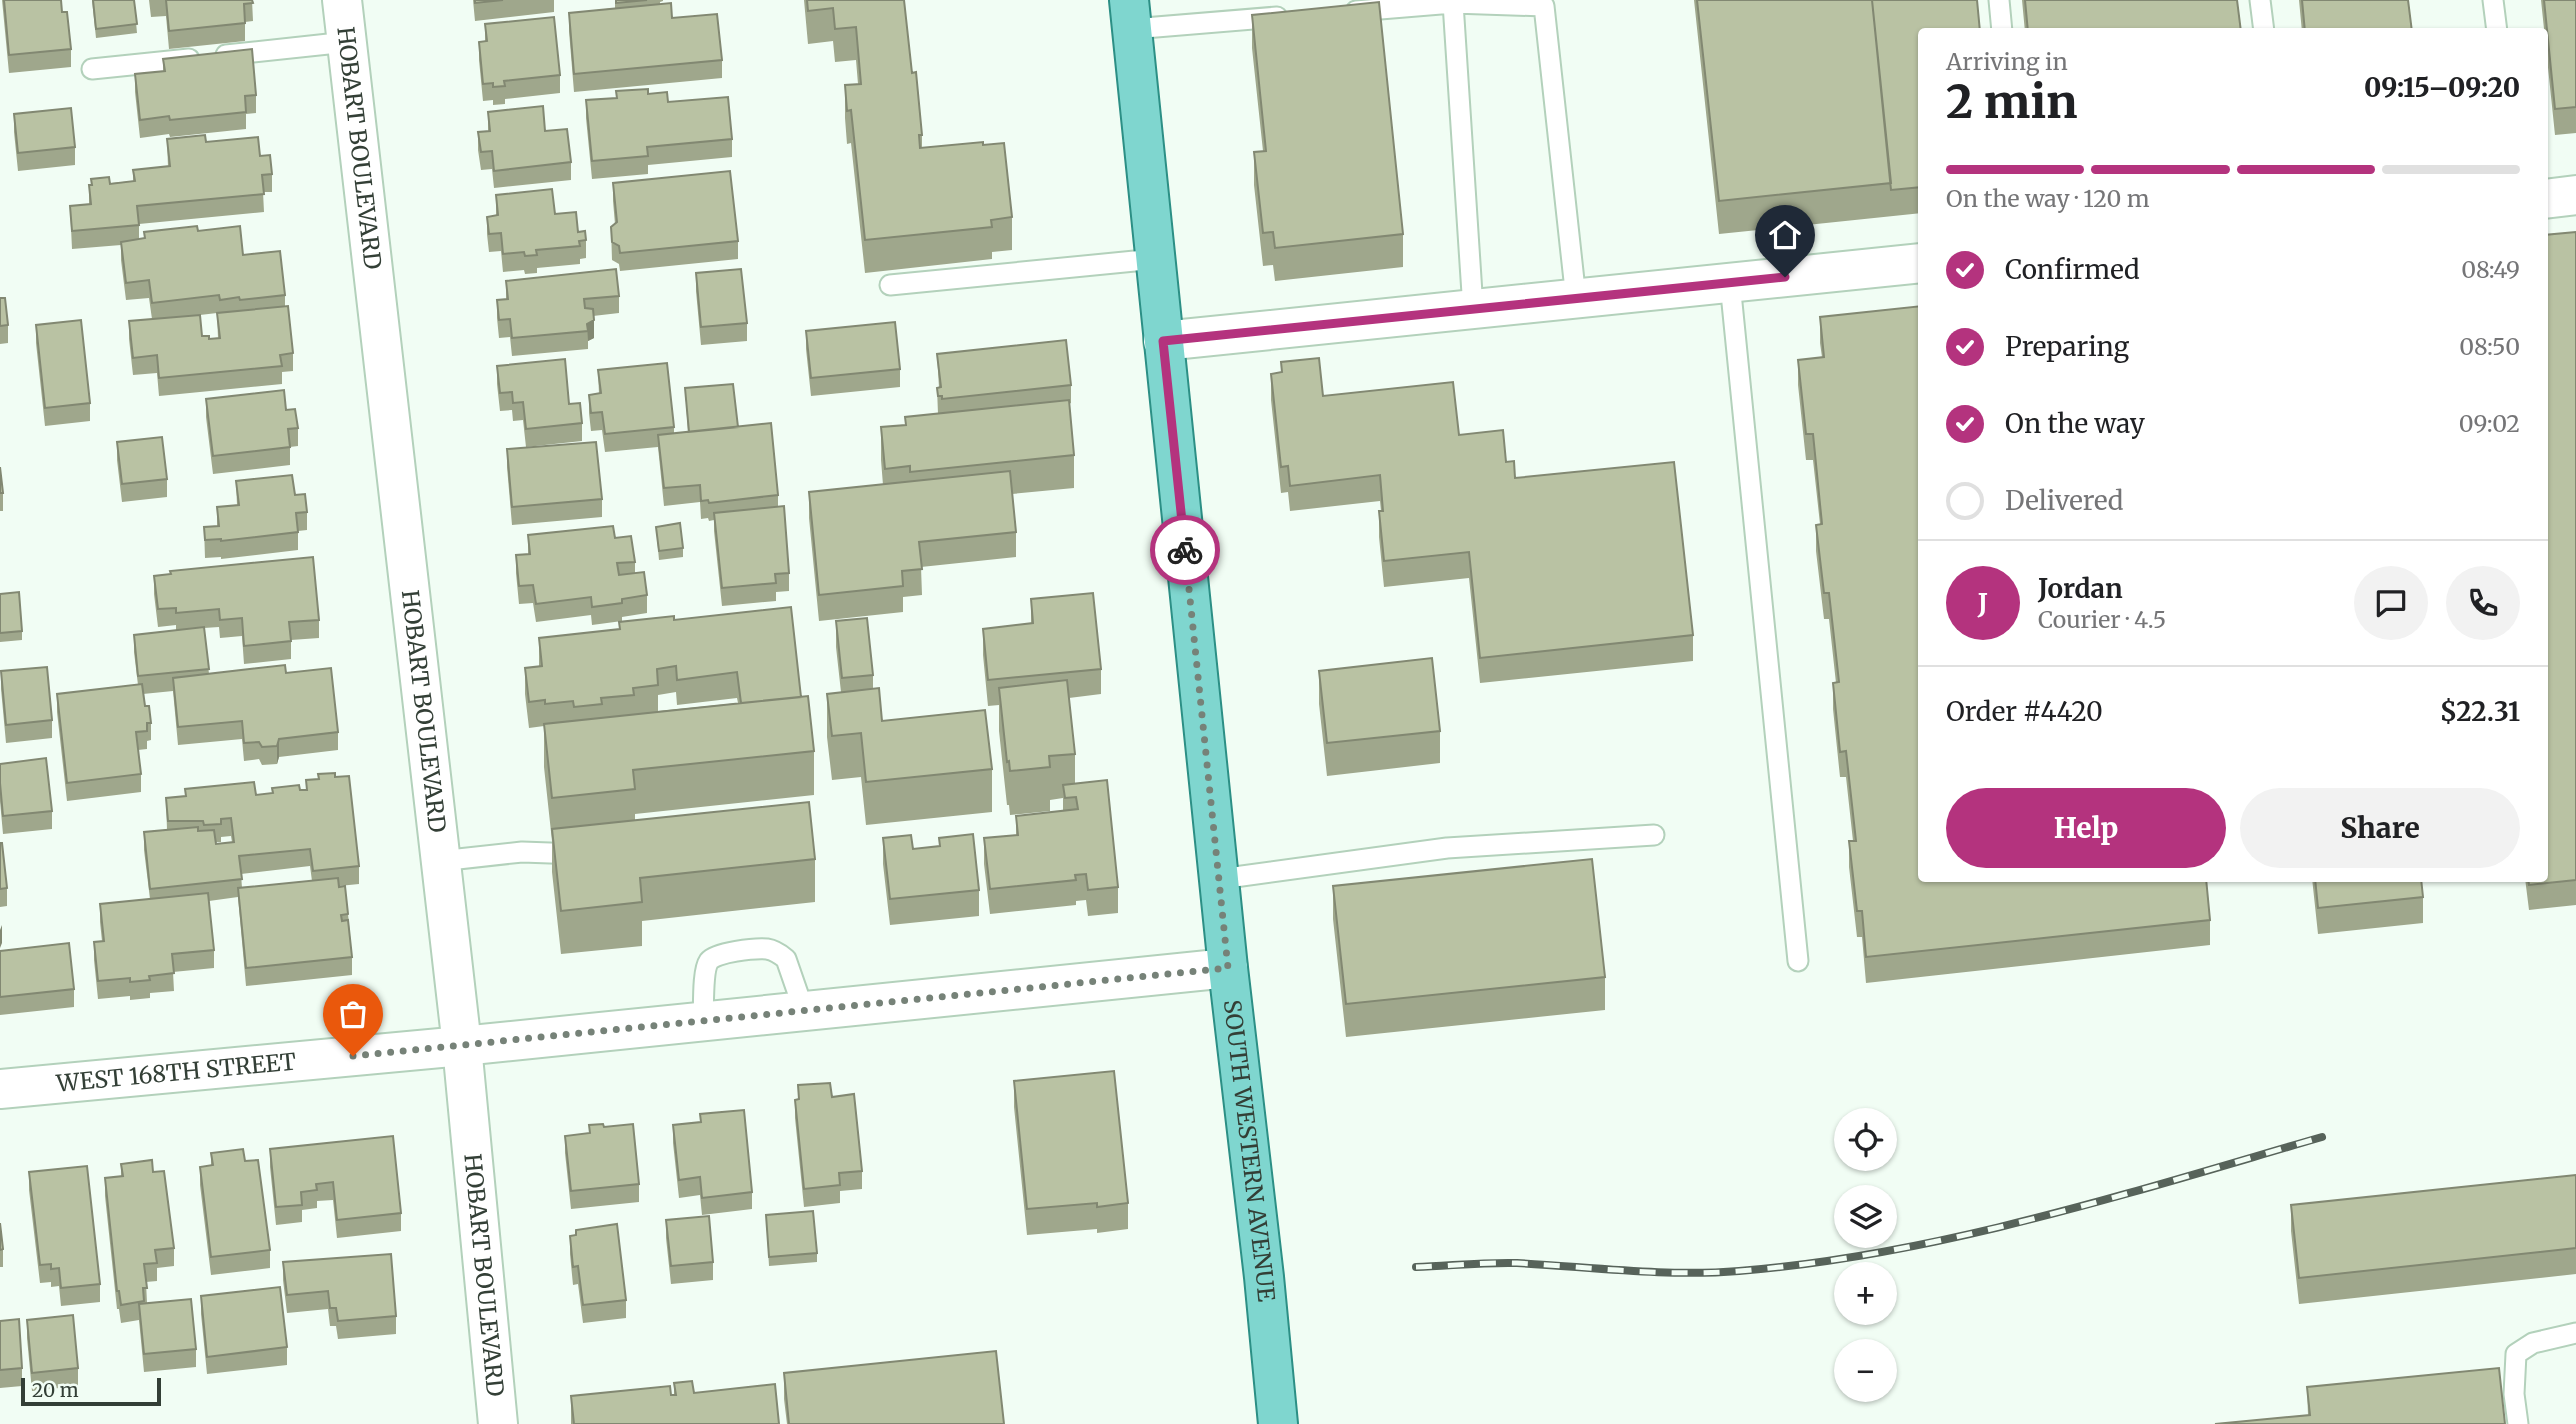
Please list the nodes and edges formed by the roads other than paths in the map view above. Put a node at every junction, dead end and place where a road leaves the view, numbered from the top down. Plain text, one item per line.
1 (342, 0) edge
2 (1998, 0) edge
3 (2260, 0) edge
4 (2493, 0) edge
5 (1453, 3) junction
6 (1335, 12) edge
7 (1130, 14) edge
8 (1296, 15) edge
9 (2002, 28) edge
10 (2263, 28) edge
11 (2496, 28) edge
12 (346, 42) junction
13 (92, 69) dead end
14 (2576, 195) edge
15 (2548, 198) edge
16 (1155, 260) junction
17 (1918, 263) edge
18 (1730, 282) junction
19 (890, 285) dead end
20 (1576, 299) junction
21 (1473, 309) junction
22 (1163, 341) junction
23 (1654, 835) dead end
24 (602, 852) edge
25 (440, 862) junction
26 (1220, 879) junction
27 (1798, 961) dead end
28 (1228, 968) junction
29 (804, 1011) junction
30 (703, 1021) junction
31 (462, 1046) junction
32 (0, 1088) edge
33 (2576, 1334) edge
34 (498, 1424) edge
35 (1278, 1424) edge
36 (2518, 1424) edge

1 - 12 street, HOBART BOULEVARD
2 - 9 lane
3 - 10 lane
4 - 11 lane
5 - 6 lane
5 - 20 lane
5 - 21 lane
7 - 8 lane
7 - 16 main road, SOUTH WESTERN AVENUE
12 - 13 lane
12 - 25 street, HOBART BOULEVARD
14 - 15 street
16 - 19 lane
16 - 22 main road, SOUTH WESTERN AVENUE
17 - 18 street
18 - 20 street
18 - 27 lane
20 - 21 street
21 - 22 street
22 - 26 main road, SOUTH WESTERN AVENUE
23 - 26 lane
24 - 25 lane
25 - 31 street, HOBART BOULEVARD
26 - 28 main road, SOUTH WESTERN AVENUE
28 - 29 street, WEST 168TH STREET
28 - 35 main road, SOUTH WESTERN AVENUE
29 - 30 street, WEST 168TH STREET
29 - 30 lane
30 - 31 street, WEST 168TH STREET
31 - 32 street, WEST 168TH STREET
31 - 34 street, HOBART BOULEVARD
33 - 36 lane

